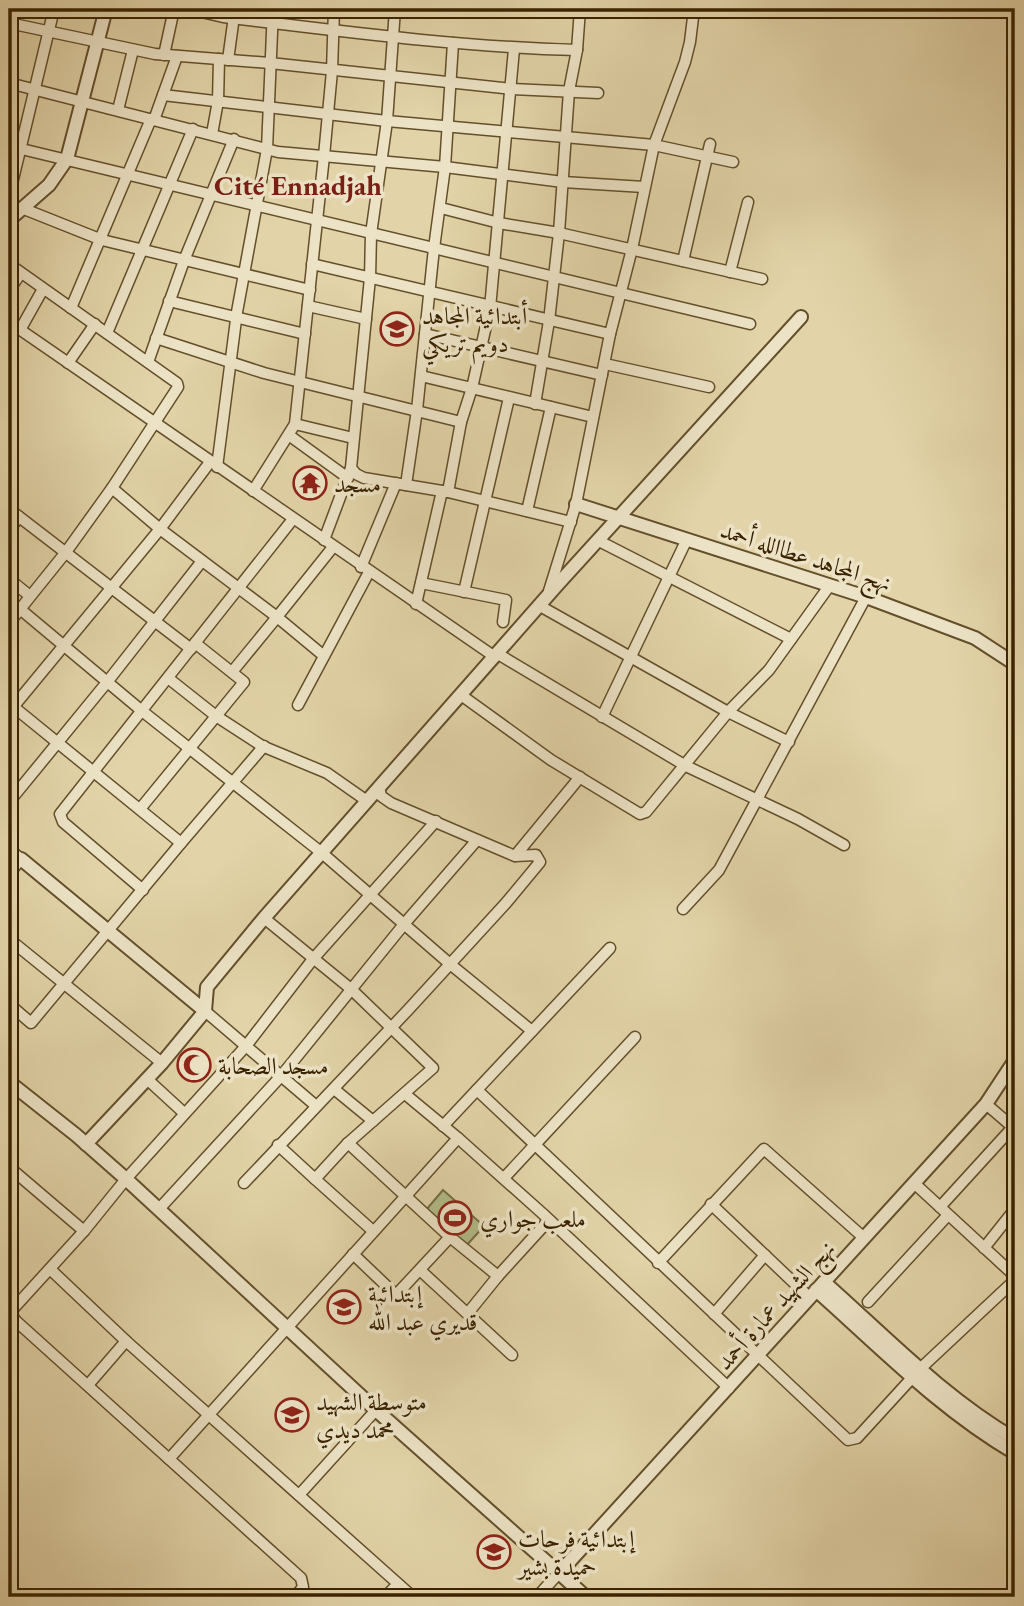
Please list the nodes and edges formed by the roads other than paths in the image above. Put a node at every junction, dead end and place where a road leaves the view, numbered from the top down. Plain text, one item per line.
1 (12, 9) edge
2 (54, 9) edge
3 (106, 9) edge
4 (174, 9) edge
5 (189, 9) edge
6 (273, 9) edge
7 (334, 9) edge
8 (395, 9) edge
9 (580, 9) edge
10 (651, 9) edge
11 (694, 11) edge
12 (234, 14) edge
13 (9, 22) edge
14 (272, 23) junction
15 (334, 30) junction
16 (48, 32) junction
17 (393, 35) junction
18 (97, 43) junction
19 (453, 43) junction
20 (514, 48) junction
21 (133, 50) junction
22 (577, 50) junction
23 (164, 55) junction
24 (177, 56) junction
25 (223, 60) junction
26 (270, 63) junction
27 (332, 71) junction
28 (390, 76) junction
29 (9, 83) edge
30 (451, 83) junction
31 (512, 89) junction
32 (34, 90) junction
33 (569, 91) junction
34 (598, 93) dead end
35 (163, 96) junction
36 (82, 101) junction
37 (218, 101) junction
38 (268, 107) junction
39 (118, 110) junction
40 (328, 115) junction
41 (153, 119) junction
42 (387, 121) junction
43 (449, 126) junction
44 (193, 129) junction
45 (508, 131) junction
46 (212, 134) junction
47 (565, 138) junction
48 (234, 139) junction
49 (710, 144) dead end
50 (654, 145) junction
51 (9, 146) edge
52 (22, 149) junction
53 (267, 149) junction
54 (324, 156) junction
55 (707, 157) junction
56 (67, 159) junction
57 (382, 162) junction
58 (733, 162) dead end
59 (445, 167) junction
60 (503, 174) junction
61 (129, 175) junction
62 (563, 182) junction
63 (170, 185) junction
64 (644, 187) junction
65 (9, 196) edge
66 (212, 197) junction
67 (748, 202) dead end
68 (257, 207) junction
69 (441, 208) junction
70 (23, 209) junction
71 (9, 220) edge
72 (316, 221) junction
73 (499, 223) junction
74 (559, 233) junction
75 (372, 234) junction
76 (102, 240) junction
77 (434, 248) junction
78 (143, 249) junction
79 (632, 249) junction
80 (185, 258) junction
81 (683, 261) junction
82 (494, 262) junction
83 (9, 264) edge
84 (312, 264) junction
85 (730, 272) junction
86 (21, 274) junction
87 (244, 274) junction
88 (554, 277) junction
89 (370, 278) junction
90 (762, 279) dead end
91 (43, 289) junction
92 (9, 290) edge
93 (310, 290) junction
94 (430, 292) junction
95 (622, 294) junction
96 (169, 301) junction
97 (308, 306) junction
98 (490, 307) junction
99 (71, 308) junction
100 (801, 317) dead end
101 (237, 318) junction
102 (366, 319) junction
103 (549, 320) junction
104 (9, 322) edge
105 (94, 324) junction
106 (750, 324) dead end
107 (20, 330) junction
108 (107, 333) junction
109 (305, 334) junction
110 (425, 334) junction
111 (610, 334) junction
112 (156, 338) junction
113 (481, 347) junction
114 (148, 362) junction
115 (544, 362) junction
116 (68, 363) junction
117 (232, 364) junction
118 (605, 364) junction
119 (602, 375) junction
120 (421, 376) junction
121 (300, 382) junction
122 (709, 387) dead end
123 (471, 388) junction
124 (358, 396) junction
125 (509, 398) junction
126 (535, 404) junction
127 (551, 407) junction
128 (417, 410) junction
129 (593, 417) junction
130 (461, 422) junction
131 (154, 423) junction
132 (295, 424) junction
133 (290, 436) junction
134 (353, 438) junction
135 (214, 464) junction
136 (349, 473) junction
137 (401, 484) junction
138 (112, 488) junction
139 (253, 491) junction
140 (445, 492) junction
141 (485, 501) junction
142 (576, 504) junction
143 (9, 509) edge
144 (527, 511) junction
145 (19, 517) junction
146 (618, 518) junction
147 (293, 519) junction
148 (571, 522) junction
149 (160, 529) junction
150 (9, 530) edge
151 (687, 539) junction
152 (324, 540) junction
153 (599, 541) junction
154 (333, 547) junction
155 (66, 552) junction
156 (202, 561) junction
157 (365, 570) junction
158 (670, 578) junction
159 (9, 579) edge
160 (421, 583) junction
161 (830, 585) junction
162 (111, 587) junction
163 (238, 589) junction
164 (464, 592) junction
165 (30, 596) junction
166 (866, 597) junction
167 (544, 601) junction
168 (416, 604) junction
169 (20, 609) junction
170 (276, 617) junction
171 (154, 621) junction
172 (503, 622) dead end
173 (9, 623) edge
174 (791, 639) junction
175 (64, 646) junction
176 (193, 646) junction
177 (324, 656) junction
178 (497, 656) junction
179 (630, 657) junction
180 (1015, 664) edge
181 (232, 672) junction
182 (168, 678) junction
183 (108, 681) junction
184 (461, 695) junction
185 (298, 705) dead end
186 (10, 707) edge
187 (142, 711) junction
188 (728, 712) junction
189 (216, 716) junction
190 (602, 717) junction
191 (789, 742) junction
192 (57, 743) junction
193 (264, 747) junction
194 (190, 749) junction
195 (686, 766) junction
196 (93, 771) junction
197 (580, 777) junction
198 (233, 783) junction
199 (379, 787) junction
200 (757, 800) junction
201 (367, 801) junction
202 (9, 802) edge
203 (140, 810) junction
204 (436, 821) junction
205 (477, 840) junction
206 (181, 843) junction
207 (844, 845) dead end
208 (9, 849) edge
209 (322, 853) junction
210 (515, 856) junction
211 (21, 859) junction
212 (9, 874) edge
213 (143, 890) junction
214 (369, 893) junction
215 (683, 909) dead end
216 (264, 918) junction
217 (405, 923) junction
218 (109, 931) junction
219 (9, 939) edge
220 (610, 948) dead end
221 (313, 959) junction
222 (450, 964) junction
223 (65, 984) junction
224 (351, 989) junction
225 (9, 1004) edge
226 (205, 1011) junction
227 (391, 1027) junction
228 (532, 1031) junction
229 (635, 1037) dead end
230 (246, 1046) junction
231 (1015, 1060) edge
232 (162, 1063) junction
233 (282, 1075) junction
234 (148, 1079) junction
235 (9, 1082) edge
236 (334, 1089) junction
237 (477, 1090) junction
238 (405, 1094) junction
239 (986, 1104) junction
240 (315, 1105) junction
241 (184, 1113) junction
242 (373, 1121) junction
243 (443, 1126) junction
244 (1014, 1128) edge
245 (458, 1138) junction
246 (348, 1143) junction
247 (86, 1144) junction
248 (278, 1146) junction
249 (534, 1146) junction
250 (9, 1167) edge
251 (504, 1178) junction
252 (125, 1179) junction
253 (315, 1179) junction
254 (244, 1183) dead end
255 (914, 1183) junction
256 (406, 1196) junction
257 (711, 1204) junction
258 (159, 1209) junction
259 (1015, 1209) edge
260 (944, 1211) junction
261 (549, 1220) junction
262 (84, 1231) junction
263 (373, 1231) junction
264 (450, 1237) junction
265 (863, 1237) junction
266 (984, 1248) junction
267 (353, 1254) junction
268 (765, 1255) junction
269 (658, 1262) junction
270 (50, 1269) junction
271 (420, 1270) junction
272 (498, 1276) junction
273 (1015, 1278) edge
274 (817, 1290) junction
275 (867, 1302) dead end
276 (468, 1313) junction
277 (714, 1314) junction
278 (287, 1327) junction
279 (126, 1341) junction
280 (512, 1354) dead end
281 (757, 1355) junction
282 (917, 1372) junction
283 (88, 1385) junction
284 (729, 1388) junction
285 (376, 1410) junction
286 (208, 1414) junction
287 (1015, 1439) edge
288 (1015, 1453) edge
289 (169, 1459) junction
290 (299, 1495) junction
291 (559, 1573) junction
292 (398, 1584) junction
293 (295, 1597) edge
294 (385, 1597) edge
295 (413, 1597) edge
296 (537, 1597) edge
297 (586, 1597) edge

1 - 13 street
2 - 16 street
3 - 18 street
4 - 23 street
5 - 12 street
6 - 14 street
7 - 15 street
8 - 17 street
9 - 22 street
10 - 11 street
11 - 50 street
12 - 14 street
12 - 25 street
13 - 16 street
14 - 15 street
14 - 26 street
15 - 17 street
15 - 27 street
16 - 18 street
16 - 32 street
17 - 19 street
17 - 28 street
18 - 21 street
18 - 36 street
19 - 20 street
19 - 30 street
20 - 22 street
20 - 31 street
21 - 23 street
21 - 39 street
22 - 33 street
23 - 24 street
24 - 25 street
24 - 35 street
25 - 26 street
25 - 37 street
26 - 27 street
26 - 38 street
27 - 28 street
27 - 40 street
28 - 30 street
28 - 42 street
29 - 32 street
30 - 31 street
30 - 43 street
31 - 33 street
31 - 45 street
32 - 36 street
32 - 52 street
33 - 34 street
33 - 47 street
35 - 37 street
35 - 41 street
36 - 39 street
36 - 56 street
37 - 38 street
37 - 46 street
38 - 40 street
38 - 53 street
39 - 41 street
40 - 42 street
40 - 54 street
41 - 44 street
41 - 61 street
42 - 43 street
42 - 57 street
43 - 45 street
43 - 59 street
44 - 46 street
44 - 63 street
45 - 47 street
45 - 60 street
46 - 48 street
47 - 50 street
47 - 62 street
48 - 53 street
48 - 66 street
49 - 55 street
50 - 55 street
50 - 64 street
51 - 52 street
52 - 56 street
52 - 65 street
53 - 54 street
53 - 68 street
54 - 57 street
54 - 72 street
55 - 58 street
55 - 81 street
56 - 61 street
56 - 70 street
57 - 59 street
57 - 75 street
59 - 60 street
59 - 69 street
60 - 62 street
60 - 73 street
61 - 63 street
61 - 76 street
62 - 64 street
62 - 74 street
63 - 66 street
63 - 78 street
64 - 79 street
66 - 68 street
66 - 80 street
67 - 85 street
68 - 72 street
68 - 87 street
69 - 73 street
69 - 77 street
70 - 71 street
70 - 76 street
72 - 75 street
72 - 84 street
73 - 74 street
73 - 82 street
74 - 79 street
74 - 88 street
75 - 77 street
75 - 89 street
76 - 78 street
76 - 99 street
77 - 82 street
77 - 94 street
78 - 80 street
78 - 108 street
79 - 81 street
79 - 95 street
80 - 87 street
80 - 96 street
81 - 85 street
82 - 88 street
82 - 98 street
83 - 86 street
84 - 89 street
84 - 93 street
85 - 90 street
86 - 91 street
86 - 92 street
87 - 93 street
87 - 101 street
88 - 95 street
88 - 103 street
89 - 94 street
89 - 102 street
91 - 99 street
91 - 107 street
93 - 97 street
94 - 98 street
94 - 110 street
95 - 106 street
95 - 111 street
96 - 101 street
96 - 112 street
97 - 102 street
97 - 109 street
98 - 103 street
98 - 113 street
99 - 105 street
100 - 146 street
101 - 109 street
101 - 117 street
102 - 124 street
103 - 111 street
103 - 115 street
104 - 107 street
105 - 108 street
105 - 116 street
107 - 116 street
108 - 114 street
109 - 121 street
110 - 113 street
110 - 120 street
111 - 118 street
112 - 114 street
112 - 117 street
113 - 115 street
113 - 123 street
114 - 131 street
115 - 119 street
115 - 126 street
116 - 131 street
117 - 121 street
117 - 135 street
118 - 119 street
118 - 122 street
119 - 129 street
120 - 123 street
120 - 128 street
121 - 124 street
121 - 132 street
123 - 125 street
123 - 130 street
124 - 128 street
124 - 134 street
125 - 126 street
125 - 141 street
126 - 127 street
127 - 129 street
127 - 144 street
128 - 130 street
128 - 137 street
129 - 142 street
130 - 140 street
131 - 135 street
131 - 138 street
132 - 133 street
132 - 134 street
133 - 136 street
133 - 139 street
134 - 136 street
135 - 139 street
135 - 149 street
136 - 137 street
136 - 152 street
137 - 140 street
137 - 157 street
138 - 149 street
138 - 155 street
139 - 147 street
140 - 141 street
140 - 160 street
141 - 144 street
141 - 164 street
142 - 146 street, نهج المجاهد عطاالله أحمد
142 - 148 street
143 - 145 street
144 - 148 street
145 - 150 street
145 - 155 street
146 - 151 street, نهج المجاهد عطاالله أحمد
146 - 153 street
147 - 152 street
147 - 163 street
148 - 167 street
149 - 156 street
149 - 162 street
151 - 158 street
151 - 161 street, نهج المجاهد عطاالله أحمد
152 - 154 street
153 - 158 street
153 - 167 street
154 - 157 street
154 - 170 street
155 - 162 street
155 - 165 street
156 - 163 street
156 - 171 street
157 - 168 street
157 - 177 street
158 - 174 street
158 - 179 street
159 - 165 street
160 - 164 street
160 - 168 street
161 - 166 street, نهج المجاهد عطاالله أحمد
161 - 174 street
162 - 171 street
162 - 175 street
163 - 170 street
163 - 176 street
164 - 172 street
165 - 169 street
166 - 180 street, نهج المجاهد عطاالله أحمد
166 - 191 street
167 - 178 street
167 - 179 street
168 - 178 street
169 - 173 street
169 - 175 street
170 - 177 street
170 - 181 street
171 - 176 street
171 - 183 street
174 - 188 street
175 - 183 street
175 - 186 street
176 - 181 street
176 - 182 street
177 - 185 street
178 - 184 street
178 - 190 street
179 - 188 street
179 - 190 street
181 - 189 street
182 - 187 street
182 - 189 street
183 - 187 street
183 - 192 street
184 - 197 street
184 - 199 street
186 - 192 street
187 - 194 street
187 - 196 street
188 - 191 street
188 - 195 street
189 - 193 street
189 - 194 street
190 - 195 street
191 - 200 street
192 - 196 street
192 - 202 street
193 - 198 street
193 - 201 street
194 - 198 street
194 - 203 street
195 - 197 street
195 - 200 street
196 - 203 street
196 - 213 street
197 - 210 street
198 - 206 street
198 - 209 street
199 - 201 street
199 - 204 street
200 - 207 street
200 - 215 street
201 - 209 street
203 - 206 street
204 - 205 street
204 - 214 street
205 - 210 street
205 - 217 street
206 - 213 street
208 - 211 street
209 - 214 street
209 - 216 street
210 - 222 street
211 - 212 street
211 - 218 street
213 - 218 street
214 - 217 street
214 - 221 street
216 - 221 street
216 - 226 street
217 - 222 street
217 - 224 street
218 - 223 street
218 - 226 street
219 - 223 street
220 - 228 street
221 - 224 street
221 - 230 street
222 - 227 street
222 - 228 street
223 - 225 street
223 - 232 street
224 - 227 street
224 - 233 street
226 - 230 street
226 - 232 street
227 - 236 street
227 - 238 street
228 - 237 street
229 - 249 street
230 - 233 street
230 - 241 street
231 - 239 street, نهج الشهيد عمارة أحمد
232 - 234 street
233 - 240 street
233 - 258 street
234 - 241 street
234 - 247 street
235 - 247 street
236 - 240 street
236 - 242 street
237 - 243 street
237 - 249 street
238 - 242 street
238 - 243 street
239 - 244 street
239 - 255 street, نهج الشهيد عمارة أحمد
240 - 248 street
241 - 252 street
242 - 246 street
243 - 245 street
244 - 260 street
245 - 251 street
245 - 256 street
246 - 253 street
246 - 256 street
247 - 252 street
248 - 253 street
248 - 254 street
249 - 251 street
249 - 269 street
250 - 262 street
251 - 261 street
252 - 258 street
252 - 262 street
253 - 263 street
255 - 260 street
255 - 265 street, نهج الشهيد عمارة أحمد
256 - 263 street
256 - 264 street
257 - 265 street
257 - 268 street
257 - 269 street
258 - 278 street
259 - 266 street
260 - 266 street
260 - 275 street
261 - 272 street
261 - 284 street
262 - 270 street
263 - 267 street
264 - 271 street
264 - 272 street
265 - 274 street, نهج الشهيد عمارة أحمد
266 - 273 street
267 - 271 street
267 - 278 street
268 - 274 street
268 - 277 street
269 - 277 street
270 - 279 street
270 - 283 street
271 - 276 street
272 - 276 street
273 - 282 street
274 - 281 street, نهج الشهيد عمارة أحمد
274 - 282 street
276 - 280 street
277 - 281 street
278 - 285 street
278 - 286 street
279 - 283 street
279 - 286 street
281 - 282 street
281 - 284 street, نهج الشهيد عمارة أحمد
282 - 287 street
282 - 288 street
283 - 289 street
284 - 291 street, نهج الشهيد عمارة أحمد
285 - 290 street
285 - 291 street
286 - 289 street
286 - 290 street
289 - 293 street
290 - 292 street
291 - 296 street
291 - 297 street
292 - 294 street
292 - 295 street

